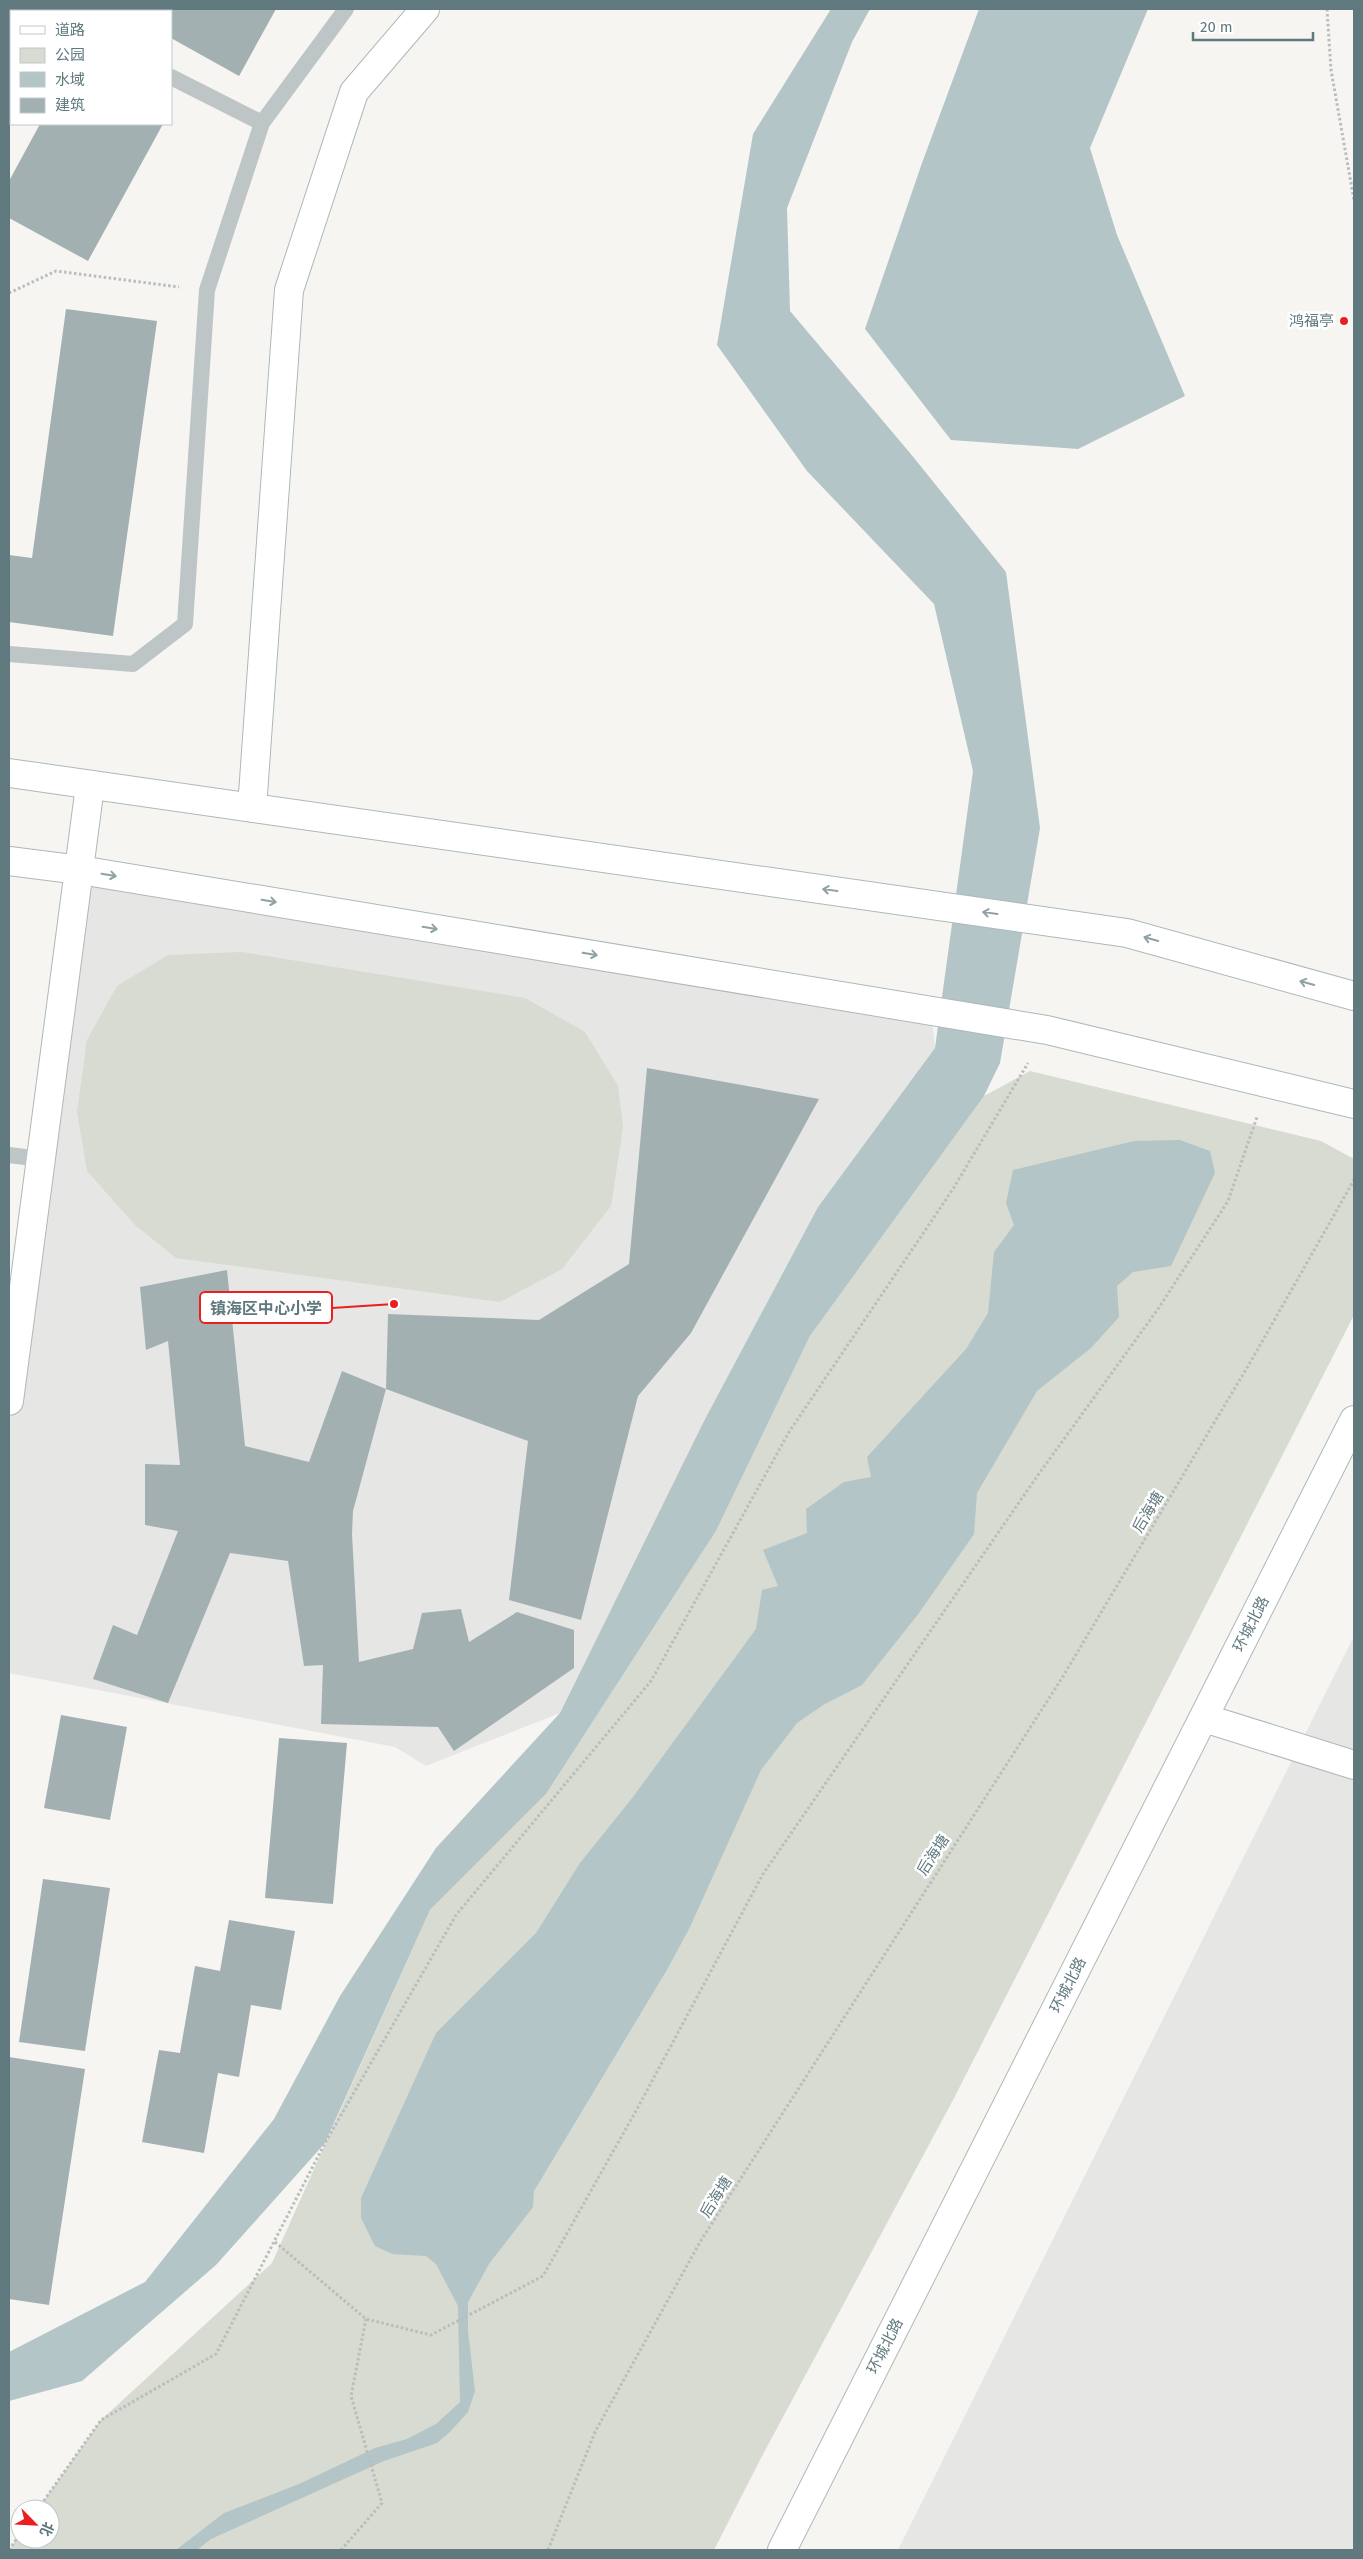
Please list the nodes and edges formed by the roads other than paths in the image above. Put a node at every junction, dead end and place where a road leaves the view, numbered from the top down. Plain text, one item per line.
1 (346, 9) edge
2 (425, 9) edge
3 (172, 78) edge
4 (262, 123) junction
5 (9, 654) edge
6 (9, 773) edge
7 (90, 786) junction
8 (252, 808) junction
9 (9, 861) edge
10 (80, 870) junction
11 (1354, 996) edge
12 (1354, 1104) edge
13 (9, 1155) edge
14 (41, 1159) junction
15 (9, 1401) edge
16 (1354, 1420) edge
17 (1204, 1718) junction
18 (1354, 1765) edge
19 (782, 2550) edge

1 - 4 lane
2 - 8 street
3 - 4 lane
4 - 5 lane
6 - 7 street
7 - 8 street
7 - 10 street
11 -> 8 street
9 - 10 street
10 -> 12 street
10 - 14 street
13 - 14 lane
14 - 15 street
16 - 17 street, 环城北路
17 - 18 street
17 - 19 street, 环城北路

